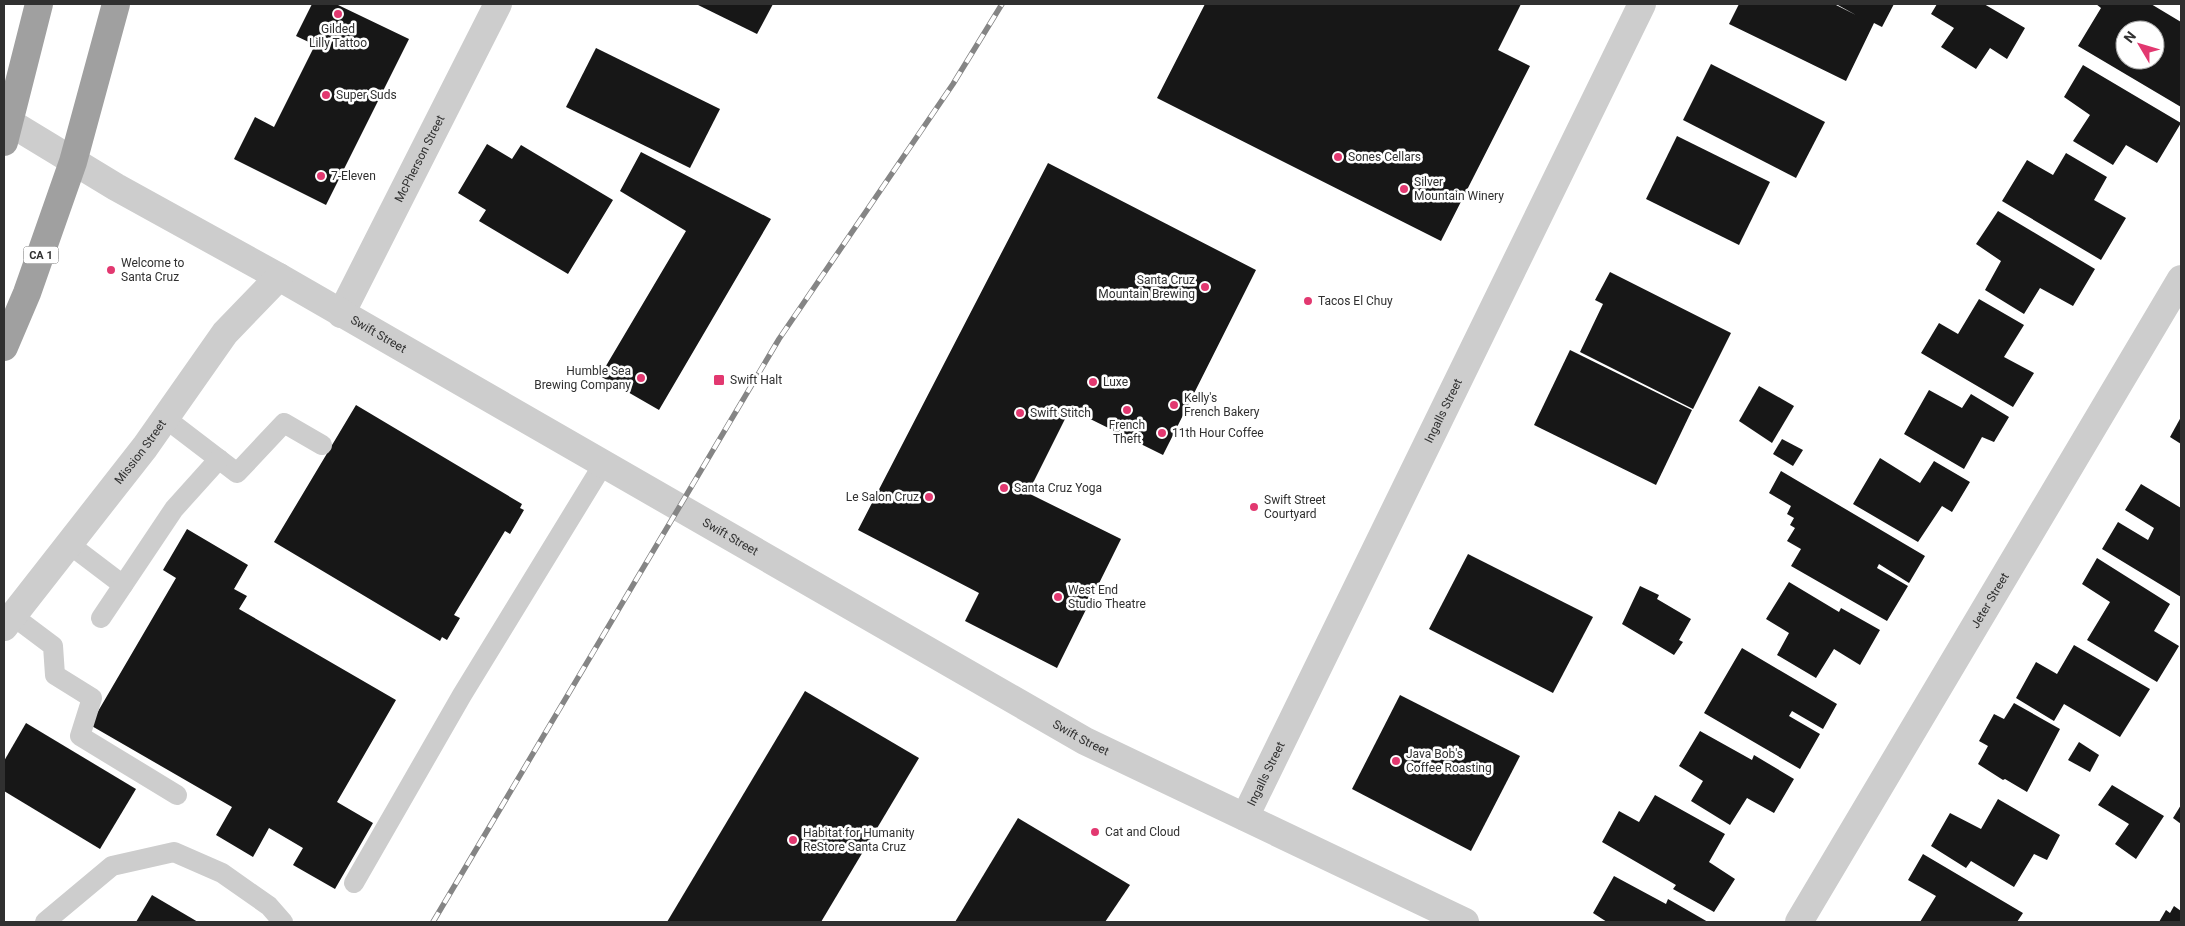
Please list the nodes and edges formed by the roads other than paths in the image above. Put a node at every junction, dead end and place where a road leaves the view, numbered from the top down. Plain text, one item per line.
1 (39, 4) edge
2 (116, 4) edge
3 (498, 4) edge
4 (1642, 4) edge
5 (6, 128) edge
6 (73, 162) junction
7 (279, 277) junction
8 (2181, 279) edge
9 (342, 314) junction
10 (4, 347) edge
11 (165, 418) junction
12 (322, 446) dead end
13 (219, 459) junction
14 (604, 463) junction
15 (69, 544) junction
16 (123, 585) junction
17 (101, 618) dead end
18 (8, 622) edge
19 (177, 795) dead end
20 (1245, 817) junction
21 (354, 884) dead end
22 (45, 922) edge
23 (283, 922) edge
24 (1465, 922) edge
25 (1799, 922) edge

1 - 5 highway
2 - 6 highway, CA 1
3 - 9 street, McPherson Street
4 - 20 street, Ingalls Street
5 - 6 street, Swift Street
6 - 7 street, Swift Street
6 - 10 highway, CA 1
7 - 9 street, Swift Street
7 - 11 street, Mission Street
8 - 25 street, Jeter Street
9 - 14 street, Swift Street
11 - 13 lane
11 - 15 street, Mission Street
12 - 13 lane
13 - 16 lane
14 - 20 street, Swift Street
14 - 21 lane
15 - 16 lane
15 - 18 street, Mission Street
16 - 17 lane
18 - 19 lane
20 - 24 street, Swift Street
22 - 23 lane

